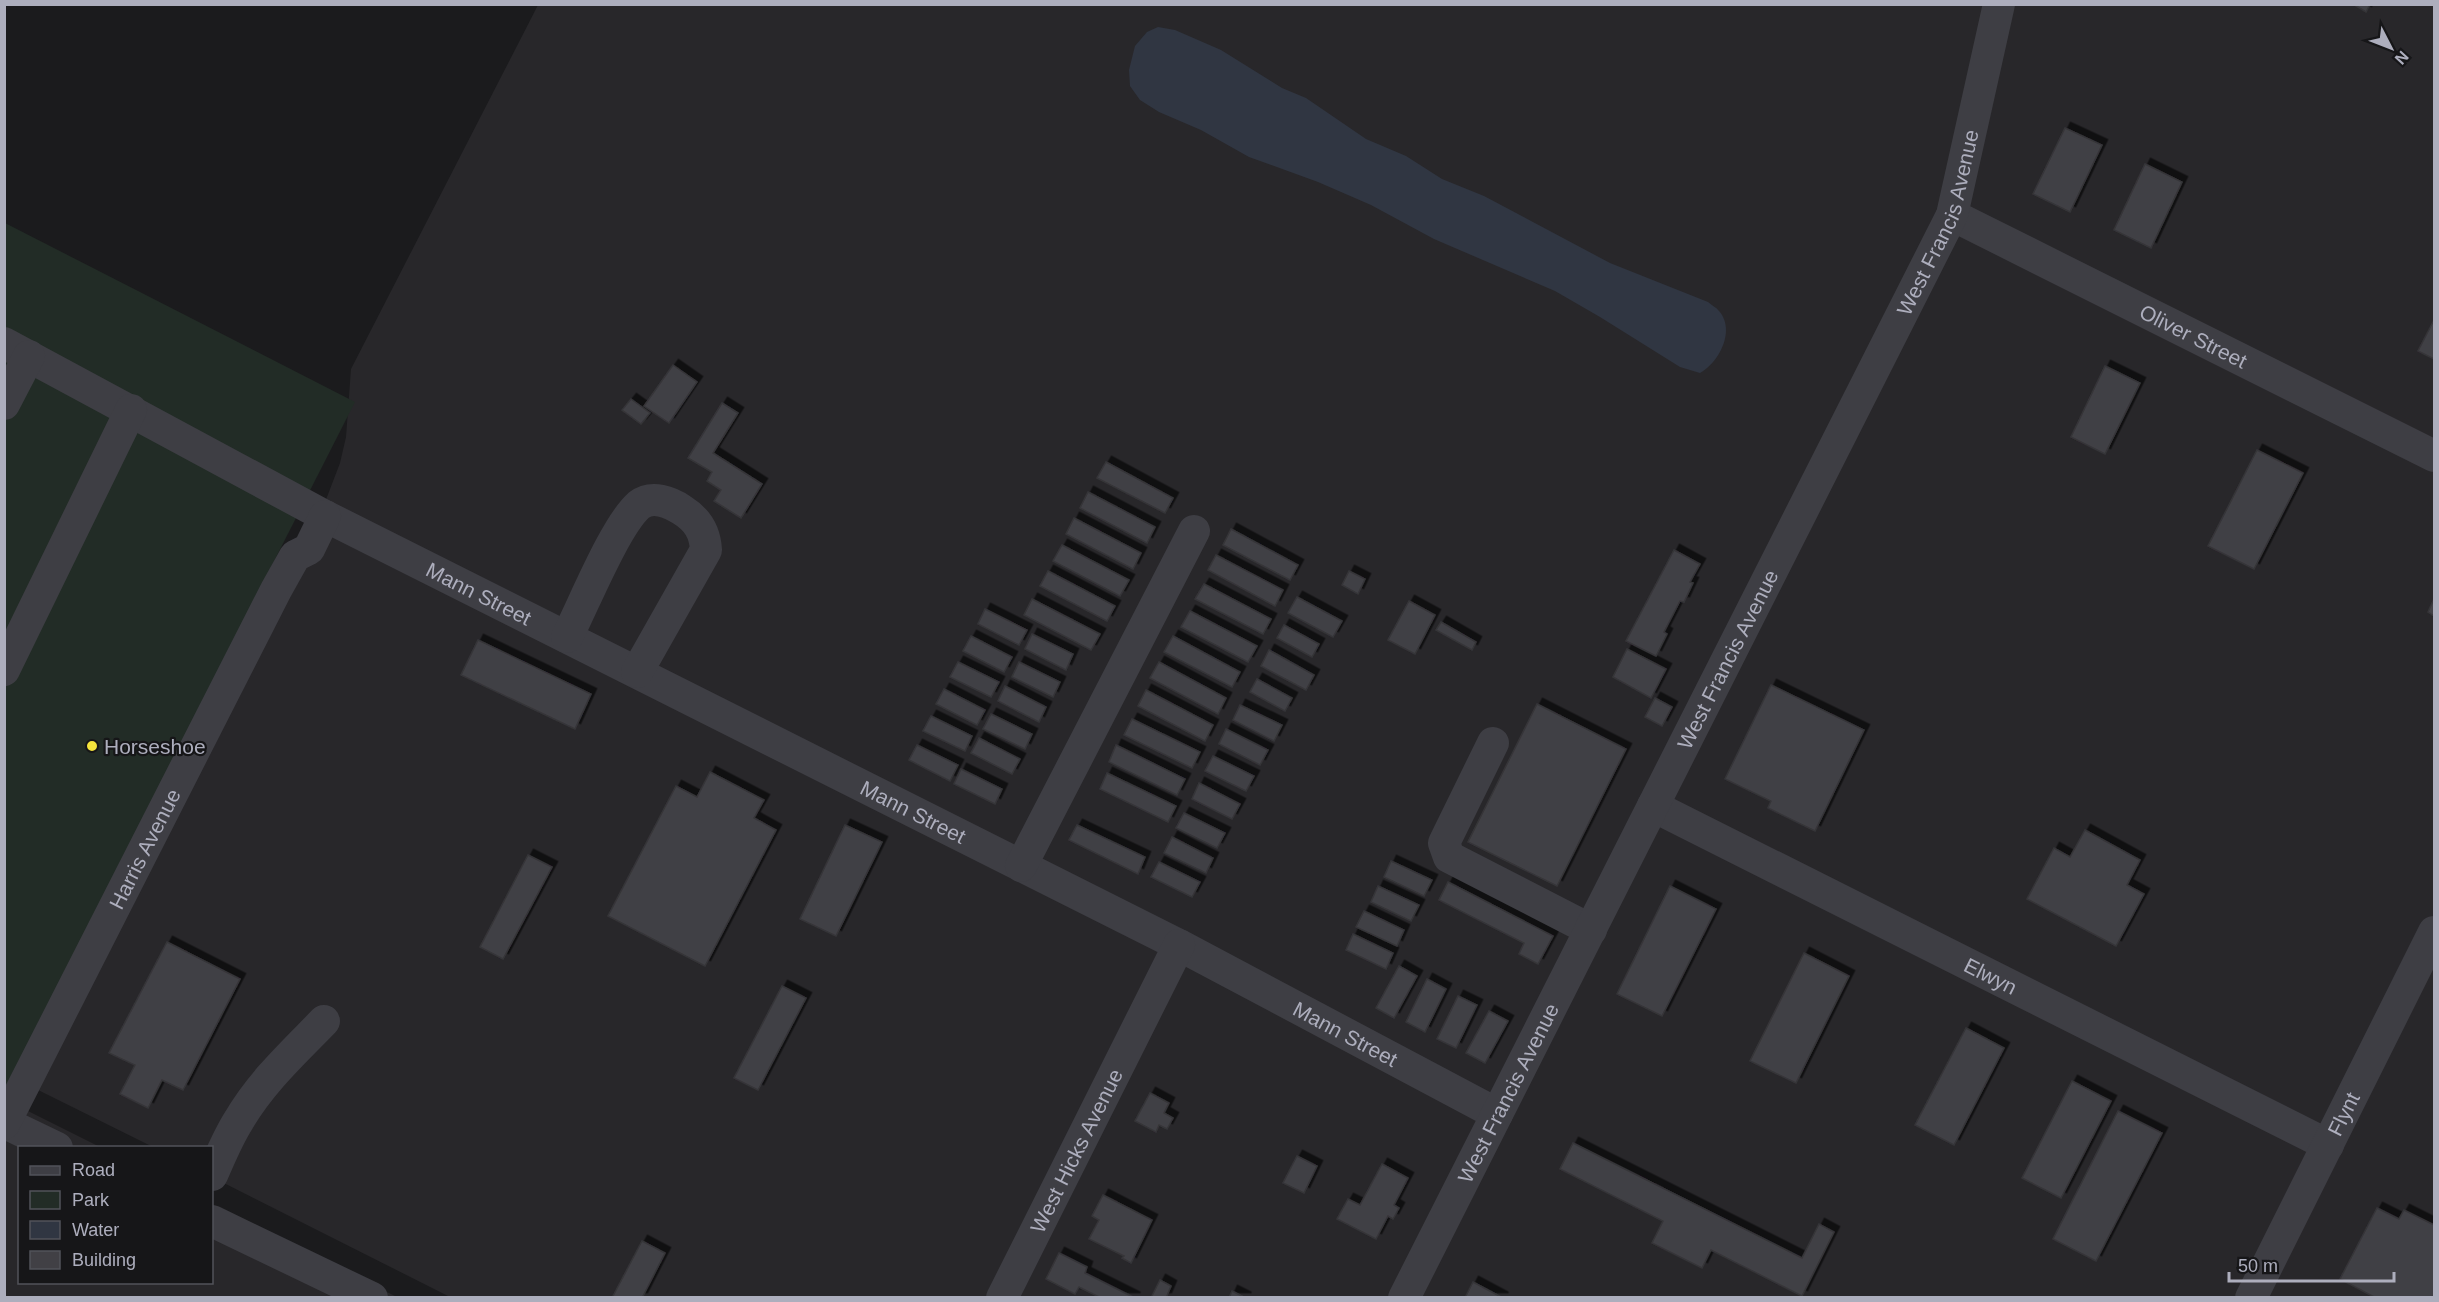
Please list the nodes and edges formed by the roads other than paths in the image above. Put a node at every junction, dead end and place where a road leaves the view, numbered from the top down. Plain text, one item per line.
1 (1999, 4) edge
2 (1952, 215) junction
3 (17, 350) edge
4 (4, 404) edge
5 (131, 410) junction
6 (2434, 456) edge
7 (325, 516) junction
8 (1194, 531) dead end
9 (567, 637) junction
10 (4, 670) edge
11 (637, 672) junction
12 (1493, 743) dead end
13 (1653, 806) junction
14 (1021, 866) junction
15 (1591, 930) junction
16 (2434, 932) edge
17 (1179, 945) junction
18 (1237, 975) junction
19 (1150, 1005) junction
20 (324, 1021) dead end
21 (1497, 1114) junction
22 (5, 1123) edge
23 (2328, 1145) junction
24 (53, 1146) edge
25 (213, 1173) edge
26 (213, 1221) edge
27 (372, 1298) edge
28 (1002, 1298) edge
29 (1404, 1298) edge
30 (2251, 1298) edge

1 - 2 street, West Francis Avenue
2 - 6 street, Oliver Street
2 - 13 street, West Francis Avenue
3 - 4 street
3 - 5 street, Mann Street
5 - 7 street, Mann Street
5 - 10 street
7 - 9 street, Mann Street
7 - 22 street, Harris Avenue
8 - 14 street
9 - 11 street, Mann Street
9 - 11 street
11 - 14 street, Mann Street
12 - 15 street
13 - 15 street, West Francis Avenue
13 - 23 street, Elwyn
14 - 17 street, Mann Street
15 - 21 street, West Francis Avenue
16 - 23 street, Flynt
17 - 18 street, Mann Street
17 - 19 street, West Hicks Avenue
18 - 19 street, West Hicks Avenue
18 - 21 street, Mann Street
19 - 28 street, West Hicks Avenue
20 - 25 street
21 - 29 street, West Francis Avenue
22 - 24 street
23 - 30 street, Flynt
26 - 27 street

